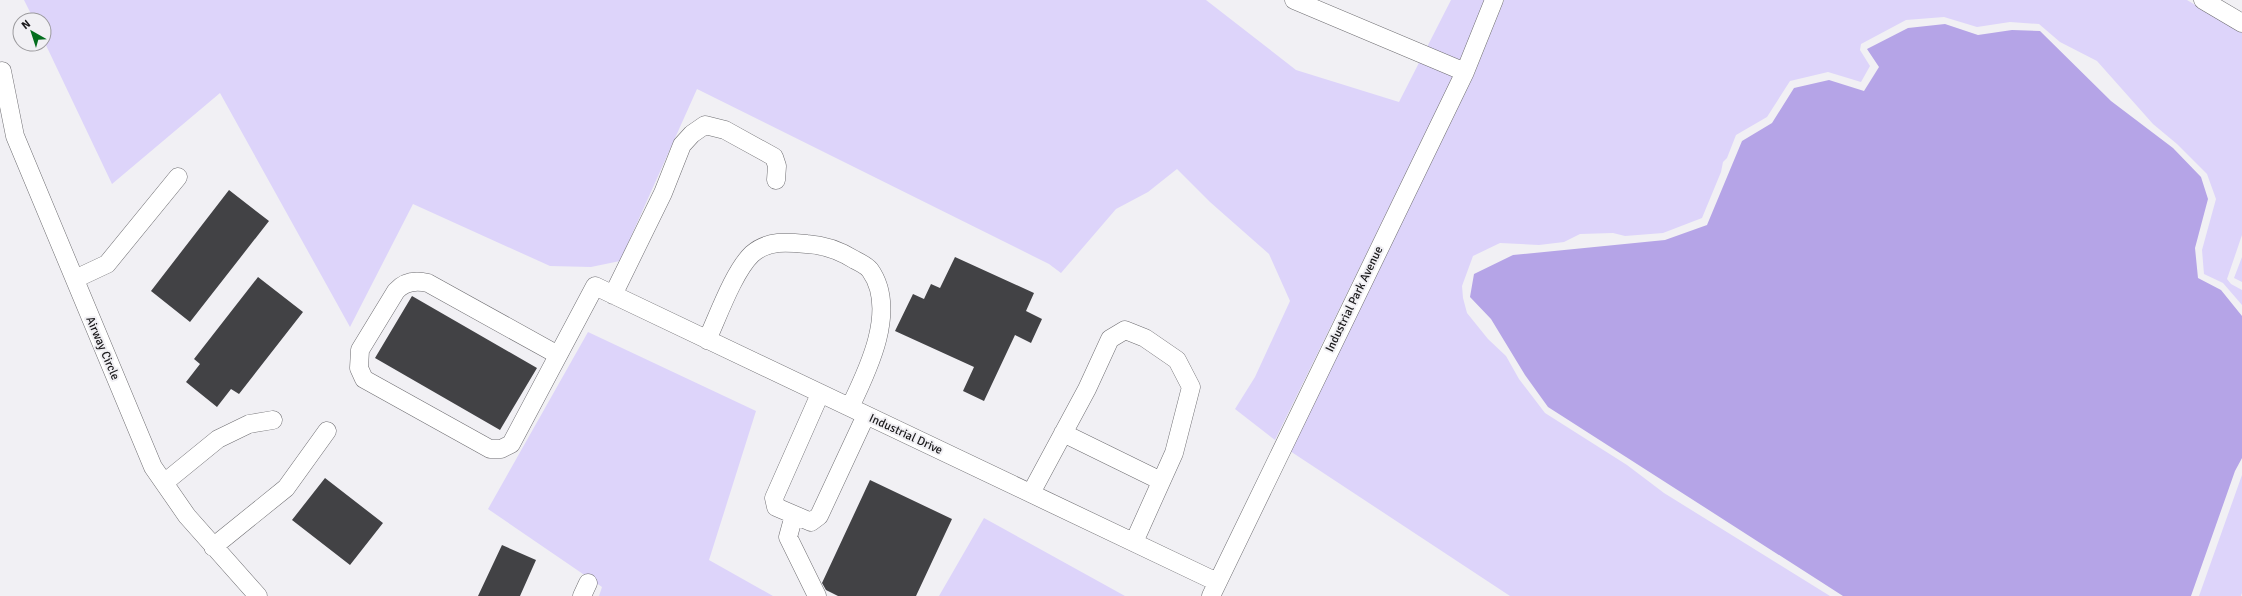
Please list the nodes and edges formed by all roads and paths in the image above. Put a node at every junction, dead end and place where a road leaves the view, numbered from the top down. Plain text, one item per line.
1 (1294, 0) edge
2 (1494, 0) edge
3 (2203, 0) edge
4 (2242, 23) edge
5 (2, 71) dead end
6 (1465, 72) junction
7 (178, 177) dead end
8 (776, 180) dead end
9 (75, 280) junction
10 (613, 295) junction
11 (707, 340) junction
12 (558, 356) junction
13 (820, 394) junction
14 (850, 407) junction
15 (866, 415) junction
16 (273, 420) dead end
17 (327, 431) dead end
18 (1063, 433) junction
19 (1161, 481) junction
20 (164, 483) junction
21 (1031, 493) junction
22 (794, 515) junction
23 (1134, 542) junction
24 (214, 547) junction
25 (1214, 589) edge
26 (258, 596) edge
27 (817, 596) edge

1 - 6 street
2 - 6 street, Industrial Park Avenue
3 - 4 street
5 - 9 street, Airway Circle
6 - 25 street, Industrial Park Avenue
7 - 9 street
8 - 10 street
9 - 20 street, Airway Circle
10 - 11 street, Industrial Drive
10 - 12 street, Industrial Drive
11 - 13 street, Industrial Drive
11 - 14 street
12 - 12 street
13 - 14 street, Industrial Drive
13 - 22 street
14 - 15 street, Industrial Drive
15 - 21 street, Industrial Drive
15 - 22 street
16 - 20 street
17 - 24 street
18 - 19 street
18 - 19 street
18 - 21 street
19 - 23 street
20 - 24 street, Airway Circle
21 - 23 street, Industrial Drive
22 - 27 street
23 - 25 street, Industrial Drive
24 - 26 street, Airway Circle

